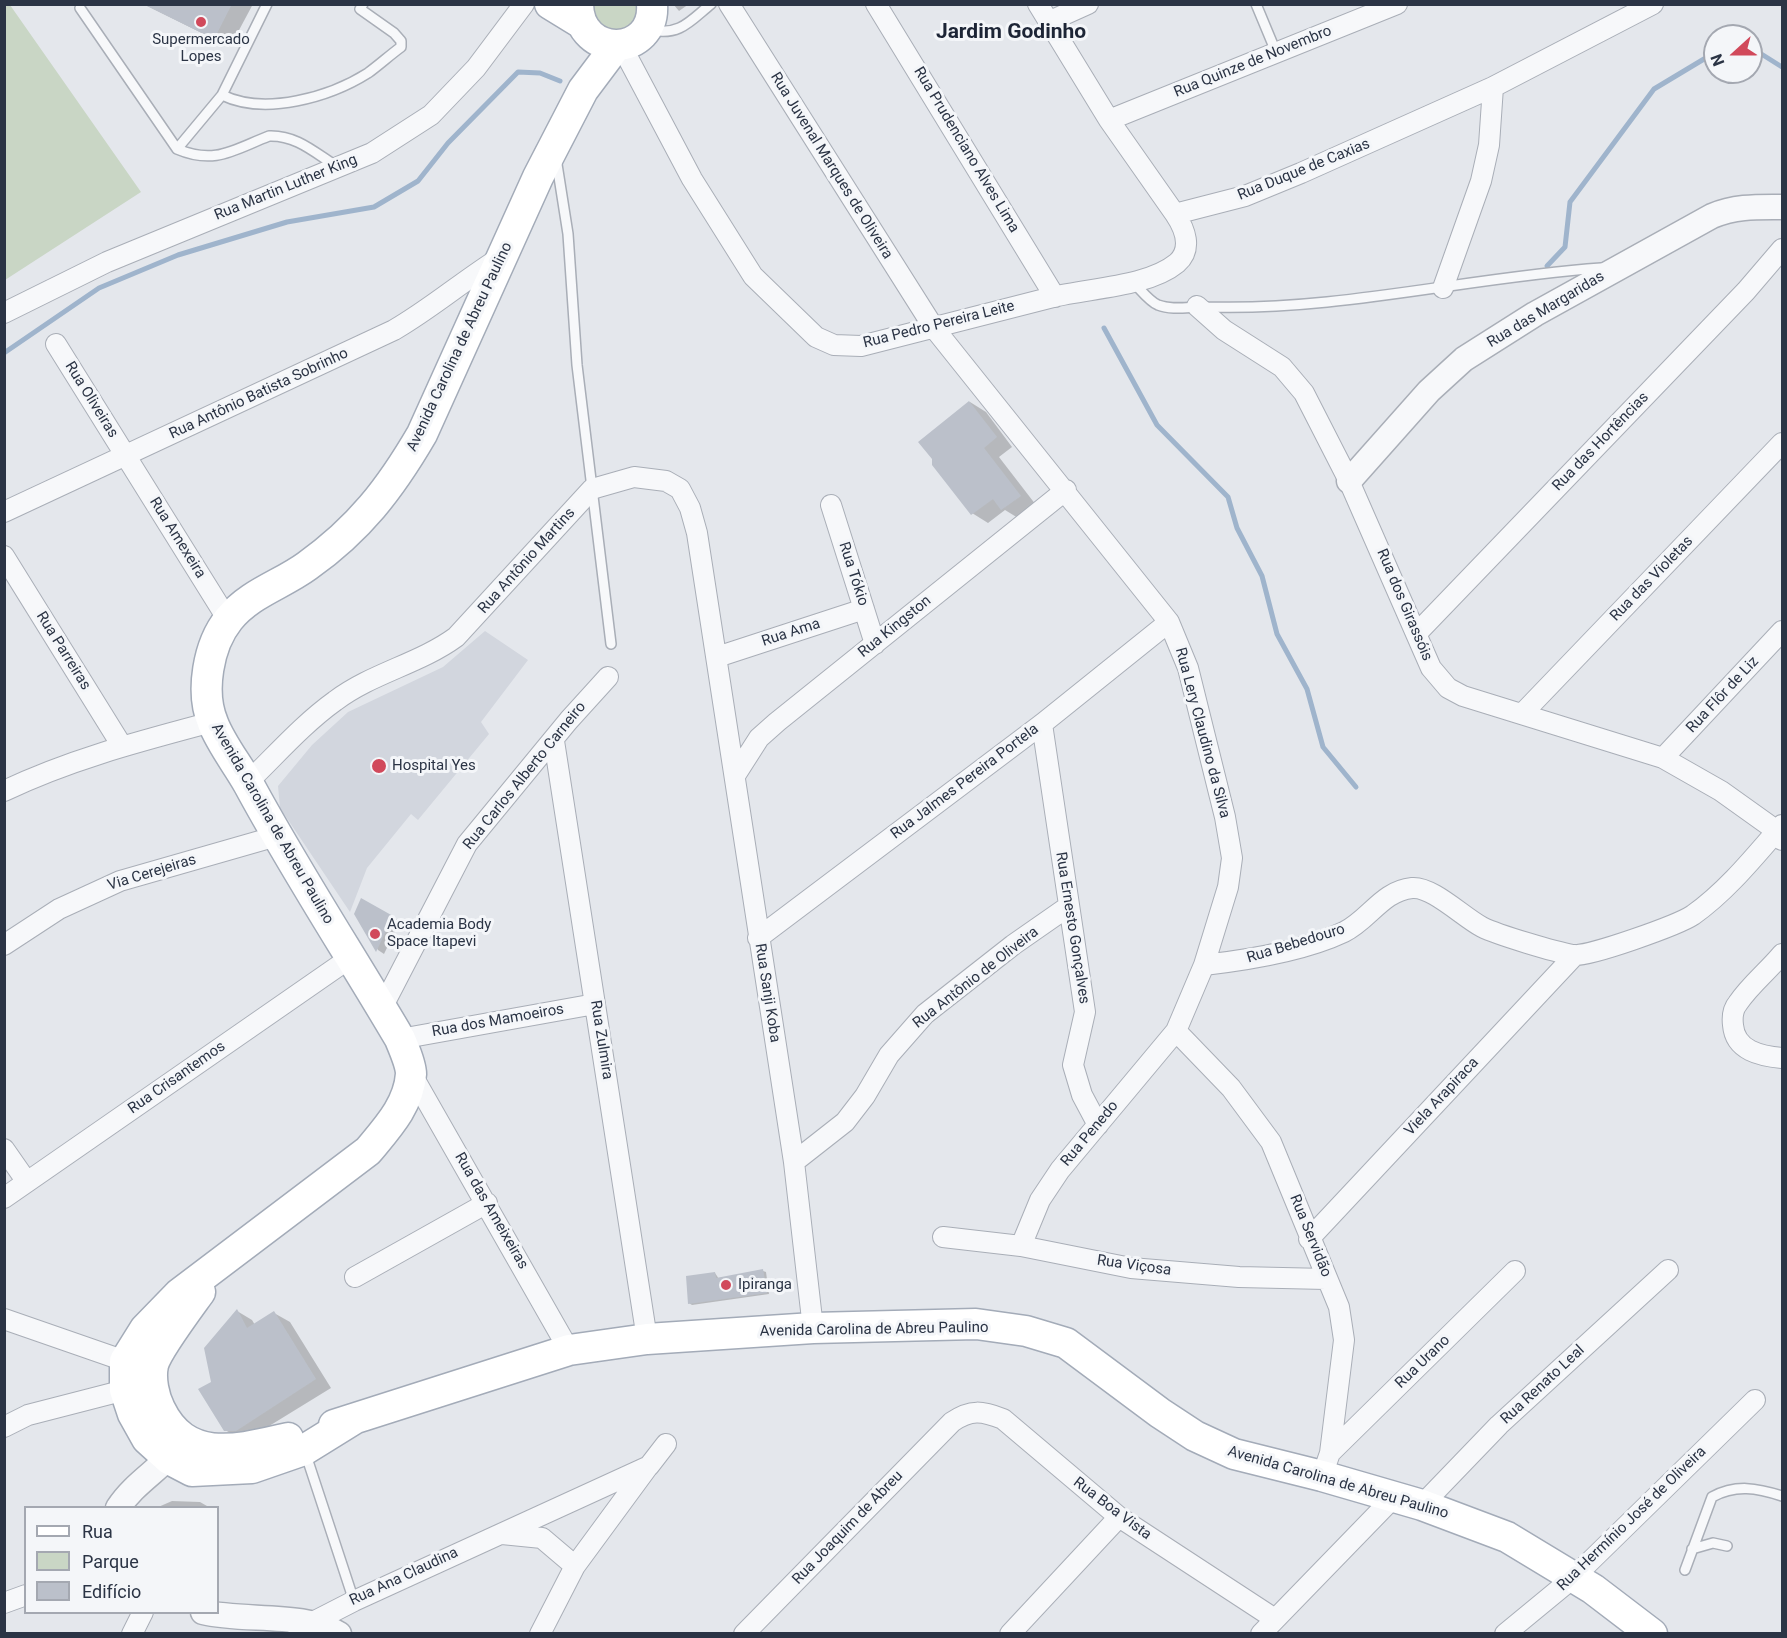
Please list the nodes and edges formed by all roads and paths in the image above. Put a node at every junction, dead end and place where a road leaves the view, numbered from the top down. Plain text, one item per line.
1 (267, 4) edge
2 (363, 4) edge
3 (524, 4) edge
4 (550, 4) edge
5 (711, 4) edge
6 (729, 4) edge
7 (876, 4) edge
8 (1038, 4) edge
9 (1088, 4) edge
10 (1256, 4) edge
11 (1397, 4) edge
12 (1653, 4) edge
13 (80, 8) dead end
14 (582, 20) edge
15 (1048, 22) junction
16 (634, 31) edge
17 (1276, 52) junction
18 (1493, 87) junction
19 (584, 90) junction
20 (222, 95) junction
21 (1109, 120) junction
22 (555, 147) junction
23 (177, 148) junction
24 (336, 166) junction
25 (1782, 207) edge
26 (1175, 214) junction
27 (1782, 249) edge
28 (501, 257) junction
29 (1618, 267) junction
30 (1133, 282) junction
31 (1443, 288) junction
32 (1055, 297) junction
33 (1197, 306) junction
34 (4, 313) edge
35 (934, 328) junction
36 (56, 344) dead end
37 (1782, 443) edge
38 (126, 456) junction
39 (1349, 481) junction
40 (592, 489) junction
41 (1065, 490) junction
42 (831, 505) dead end
43 (4, 512) edge
44 (4, 556) edge
45 (864, 609) junction
46 (228, 620) junction
47 (1169, 622) junction
48 (1782, 631) edge
49 (1417, 633) junction
50 (611, 644) dead end
51 (875, 644) junction
52 (717, 657) junction
53 (608, 677) dead end
54 (1522, 714) junction
55 (212, 722) junction
56 (1042, 724) junction
57 (554, 741) junction
58 (122, 746) junction
59 (1663, 758) junction
60 (736, 774) junction
61 (248, 782) junction
62 (4, 790) edge
63 (1781, 832) edge
64 (277, 836) junction
65 (1069, 906) junction
66 (758, 938) junction
67 (4, 945) edge
68 (1782, 954) edge
69 (1575, 955) junction
70 (350, 958) junction
71 (1204, 965) junction
72 (595, 1004) junction
73 (382, 1008) junction
74 (1176, 1031) junction
75 (400, 1038) junction
76 (1782, 1058) edge
77 (411, 1073) junction
78 (1098, 1125) junction
79 (4, 1149) edge
80 (794, 1162) junction
81 (27, 1182) junction
82 (4, 1198) edge
83 (487, 1203) junction
84 (944, 1237) dead end
85 (1309, 1239) junction
86 (1021, 1246) junction
87 (1668, 1270) dead end
88 (1515, 1271) dead end
89 (355, 1277) dead end
90 (1326, 1279) junction
91 (4, 1319) edge
92 (813, 1328) junction
93 (646, 1338) junction
94 (569, 1350) junction
95 (134, 1372) junction
96 (1755, 1400) dead end
97 (354, 1419) junction
98 (952, 1422) joint
99 (4, 1427) edge
100 (666, 1444) dead end
101 (177, 1449) junction
102 (304, 1450) junction
103 (1326, 1464) junction
104 (649, 1466) junction
105 (1782, 1496) edge
106 (1393, 1498) junction
107 (1422, 1505) junction
108 (119, 1506) edge
109 (1119, 1517) junction
110 (496, 1534) junction
111 (1727, 1546) dead end
112 (1692, 1549) junction
113 (575, 1566) junction
114 (1685, 1570) dead end
115 (1573, 1578) junction
116 (24, 1596) edge
117 (354, 1601) junction
118 (4, 1603) edge
119 (142, 1614) edge
120 (216, 1614) edge
121 (250, 1619) junction
122 (1275, 1619) junction
123 (305, 1628) edge
124 (132, 1634) edge
125 (282, 1634) edge
126 (339, 1634) edge
127 (540, 1634) edge
128 (744, 1634) edge
129 (1010, 1634) edge
130 (1261, 1634) edge
131 (1505, 1634) edge
132 (1652, 1634) edge

1 - 20 lane
2 - 20 lane
3 - 24 street, Rua Martin Luther King
4 - 14 main road
5 - 16 lane
6 - 35 street, Rua Juvenal Marques de Oliveira
7 - 32 street, Rua Prudenciano Alves Lima
8 - 15 street
9 - 15 street
10 - 17 lane
11 - 17 street, Rua Quinze de Novembro
12 - 18 street, Rua Duque de Caxias
13 - 23 lane
14 - 16 main road
14 - 19 main road, Avenida Carolina de Abreu Paulino
15 - 21 street
16 - 19 main road, Avenida Carolina de Abreu Paulino
16 - 35 street, Rua Pedro Pereira Leite
17 - 21 street, Rua Quinze de Novembro
18 - 26 street, Rua Duque de Caxias
18 - 31 street
19 - 22 main road, Avenida Carolina de Abreu Paulino
20 - 23 lane
21 - 26 street
22 - 28 main road, Avenida Carolina de Abreu Paulino
22 - 40 lane
23 - 24 lane
24 - 34 street, Rua Martin Luther King
25 - 29 street, Rua das Margaridas
26 - 30 street, Rua Pedro Pereira Leite
27 - 49 street, Rua das Hortências
28 - 38 street, Rua Antônio Batista Sobrinho
28 - 46 main road, Avenida Carolina de Abreu Paulino
29 - 31 lane
29 - 39 street, Rua das Margaridas
30 - 32 street, Rua Pedro Pereira Leite
30 - 33 lane
31 - 33 lane
32 - 35 street, Rua Pedro Pereira Leite
33 - 39 street, Rua dos Girassóis
35 - 41 street, Rua Lery Claudino da Silva
36 - 38 street, Rua Oliveiras
37 - 54 street, Rua das Violetas
38 - 43 street, Rua Antônio Batista Sobrinho
38 - 46 street, Rua Amexeira
39 - 49 street, Rua dos Girassóis
40 - 50 lane
40 - 52 street
40 - 61 street, Rua Antônio Martins
41 - 47 street, Rua Lery Claudino da Silva
41 - 51 street, Rua Kingston
42 - 45 street, Rua Tókio
44 - 58 street, Rua Parreiras
45 - 51 street, Rua Tókio
45 - 52 street, Rua Ama
46 - 55 main road, Avenida Carolina de Abreu Paulino
47 - 56 street, Rua Jalmes Pereira Portela
47 - 71 street, Rua Lery Claudino da Silva
48 - 59 street, Rua Flôr de Liz
49 - 54 street, Rua dos Girassóis
51 - 60 street, Rua Kingston
52 - 60 street, Rua Sanji Koba
53 - 57 street, Rua Carlos Alberto Carneiro
54 - 59 street, Rua dos Girassóis
55 - 58 street
55 - 61 main road, Avenida Carolina de Abreu Paulino
56 - 65 street, Rua Ernesto Gonçalves
56 - 66 street, Rua Jalmes Pereira Portela
57 - 72 street, Rua Zulmira
57 - 73 street, Rua Carlos Alberto Carneiro
58 - 62 street
59 - 63 street, Rua dos Girassóis
60 - 66 street, Rua Sanji Koba
61 - 64 main road, Avenida Carolina de Abreu Paulino
63 - 69 street
64 - 67 street, Via Cerejeiras
64 - 70 main road, Avenida Carolina de Abreu Paulino
65 - 78 street, Rua Ernesto Gonçalves
65 - 80 street, Rua Antônio de Oliveira
66 - 80 street, Rua Sanji Koba
68 - 76 street
69 - 71 street, Rua Bebedouro
69 - 85 street, Viela Arapiraca
70 - 73 main road, Avenida Carolina de Abreu Paulino
70 - 81 street, Rua Crisantemos
71 - 74 street, Rua Lery Claudino da Silva
72 - 75 street, Rua dos Mamoeiros
72 - 93 street, Rua Zulmira
73 - 75 main road, Avenida Carolina de Abreu Paulino
74 - 78 street, Rua Penedo
74 - 85 street, Rua Servidão
75 - 77 main road, Avenida Carolina de Abreu Paulino
77 - 83 street, Rua das Ameixeiras
77 - 95 main road
78 - 86 street, Rua Penedo
79 - 81 street
80 - 92 street, Rua Sanji Koba
81 - 82 street, Rua Crisantemos
83 - 89 street
83 - 94 street, Rua das Ameixeiras
84 - 86 street, Rua Viçosa
85 - 90 street, Rua Servidão
86 - 90 street, Rua Viçosa
87 - 107 street, Rua Renato Leal
88 - 103 street, Rua Urano
90 - 103 street, Rua Servidão
91 - 95 street
92 - 93 main road, Avenida Carolina de Abreu Paulino
92 - 103 main road, Avenida Carolina de Abreu Paulino
93 - 94 main road, Avenida Carolina de Abreu Paulino
94 - 97 main road, Avenida Carolina de Abreu Paulino
95 - 99 street
95 - 101 main road, Avenida Carolina de Abreu Paulino
96 - 115 street, Rua Hermínio José de Oliveira
97 - 101 main road, Avenida Carolina de Abreu Paulino
97 - 102 main road, Avenida Carolina de Abreu Paulino
98 - 109 street, Rua Boa Vista
98 - 128 street, Rua Joaquim de Abreu
100 - 104 street, Rua Ana Claudina
101 - 102 main road, Avenida Carolina de Abreu Paulino
101 - 108 street
102 - 117 lane
103 - 106 main road, Avenida Carolina de Abreu Paulino
104 - 110 street, Rua Ana Claudina
104 - 113 street, Rua Ana Claudina
105 - 112 lane
106 - 107 main road, Avenida Carolina de Abreu Paulino
106 - 122 street
107 - 115 main road, Avenida Carolina de Abreu Paulino
109 - 122 street, Rua Boa Vista
109 - 129 street
110 - 113 street, Rua Ana Claudina
110 - 117 street, Rua Ana Claudina
111 - 112 lane
112 - 114 lane
113 - 127 street, Rua Ana Claudina
115 - 131 street, Rua Hermínio José de Oliveira
115 - 132 main road, Avenida Carolina de Abreu Paulino
116 - 118 street
117 - 123 street, Rua Ana Claudina
119 - 124 street
120 - 121 street
121 - 123 street
121 - 125 street
122 - 130 street
123 - 126 street

